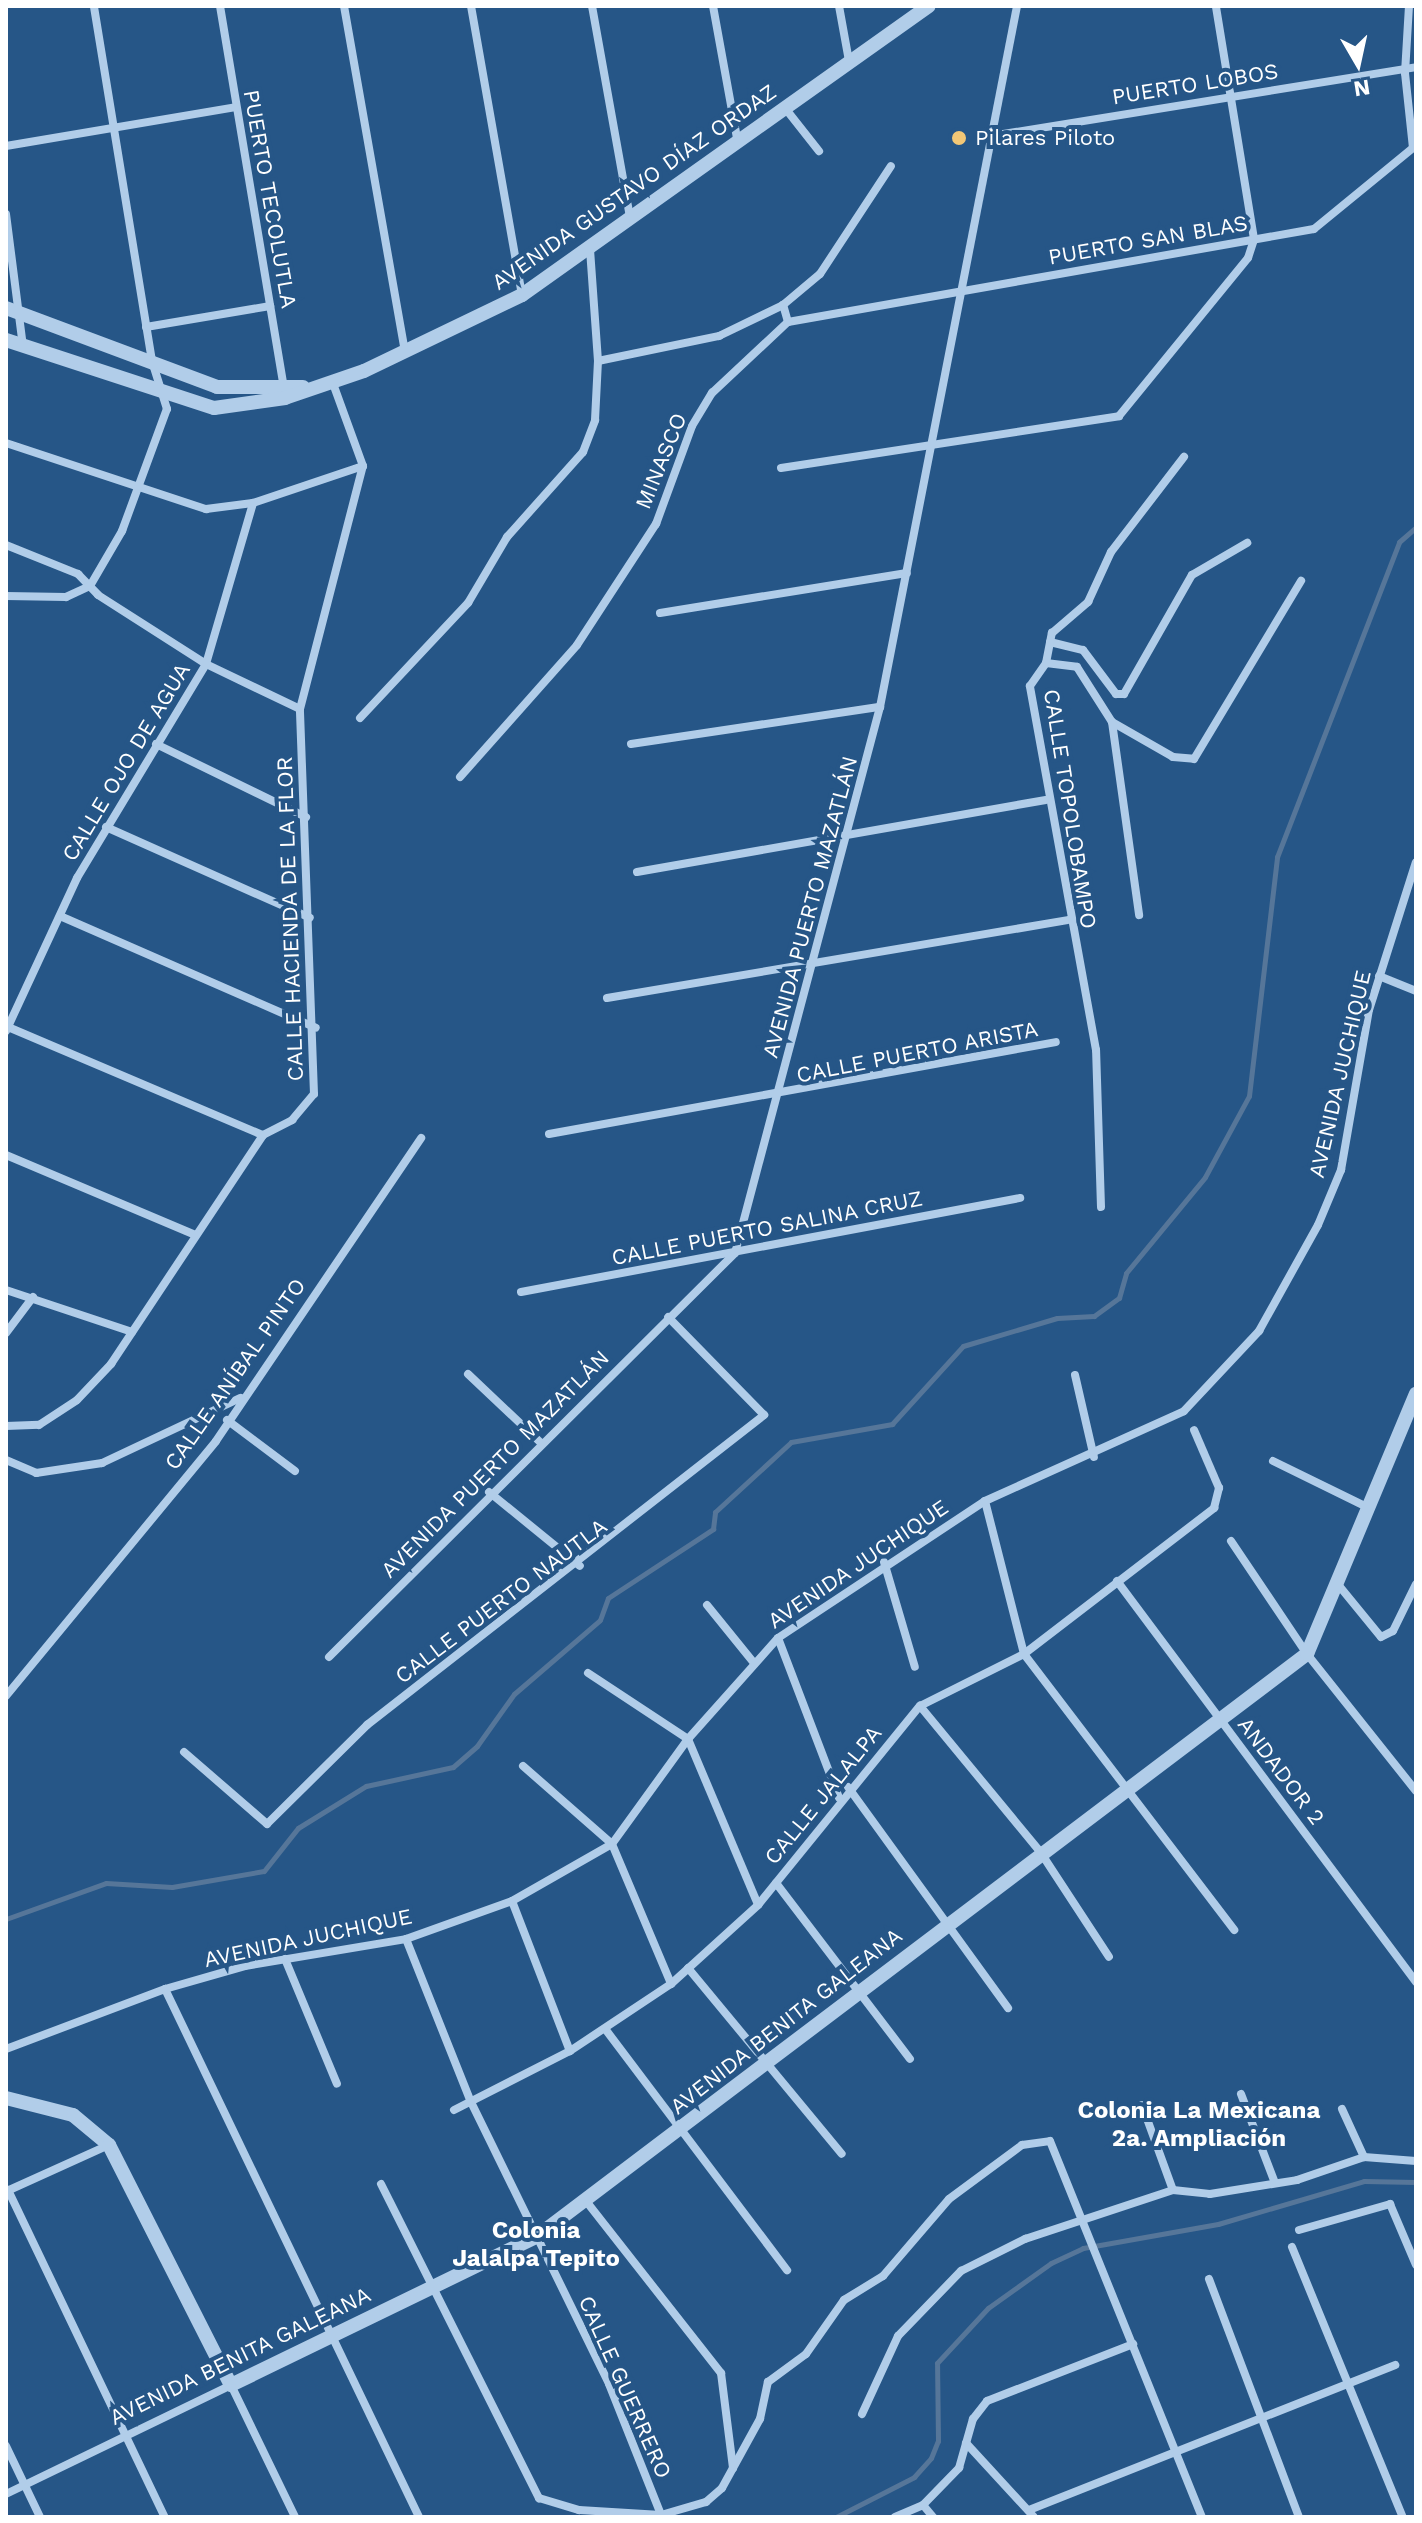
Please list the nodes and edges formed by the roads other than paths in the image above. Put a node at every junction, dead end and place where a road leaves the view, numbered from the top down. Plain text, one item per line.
1 (94, 6) edge
2 (220, 6) edge
3 (344, 6) edge
4 (471, 6) edge
5 (592, 6) edge
6 (713, 6) edge
7 (839, 6) edge
8 (929, 6) edge
9 (1017, 6) edge
10 (1216, 6) edge
11 (1409, 6) edge
12 (849, 61) junction
13 (1416, 67) edge
14 (1405, 73) junction
15 (1231, 95) junction
16 (236, 107) junction
17 (785, 108) junction
18 (114, 127) junction
19 (991, 136) junction
20 (738, 143) junction
21 (6, 146) edge
22 (819, 151) dead end
23 (891, 166) dead end
24 (6, 214) edge
25 (630, 220) junction
26 (1254, 239) junction
27 (590, 250) junction
28 (966, 290) junction
29 (522, 295) junction
30 (783, 305) junction
31 (270, 306) junction
32 (6, 308) edge
33 (22, 316) junction
34 (788, 322) junction
35 (146, 327) junction
36 (6, 340) edge
37 (23, 347) junction
38 (406, 354) junction
39 (152, 361) junction
40 (598, 361) junction
41 (331, 381) junction
42 (284, 391) junction
43 (166, 394) junction
44 (6, 443) edge
45 (936, 446) junction
46 (1184, 457) dead end
47 (363, 466) junction
48 (781, 468) dead end
49 (139, 488) junction
50 (253, 503) junction
51 (1247, 543) dead end
52 (7, 548) edge
53 (907, 573) junction
54 (1301, 581) dead end
55 (90, 586) junction
56 (6, 596) edge
57 (660, 613) dead end
58 (1050, 642) junction
59 (1046, 663) junction
60 (206, 664) junction
61 (880, 707) junction
62 (300, 709) junction
63 (360, 718) dead end
64 (1112, 722) junction
65 (156, 744) junction
66 (631, 744) dead end
67 (460, 777) dead end
68 (1046, 800) junction
69 (306, 817) junction
70 (106, 827) junction
71 (849, 838) junction
72 (1416, 863) edge
73 (637, 872) dead end
74 (1139, 915) dead end
75 (60, 916) junction
76 (310, 918) junction
77 (1067, 920) junction
78 (814, 968) junction
79 (1379, 976) junction
80 (1416, 991) edge
81 (607, 998) dead end
82 (316, 1028) junction
83 (7, 1029) edge
84 (1056, 1042) dead end
85 (778, 1098) junction
86 (549, 1134) dead end
87 (263, 1135) junction
88 (421, 1138) dead end
89 (6, 1155) edge
90 (1020, 1198) dead end
91 (1101, 1207) dead end
92 (195, 1235) junction
93 (735, 1253) junction
94 (6, 1290) edge
95 (521, 1292) dead end
96 (33, 1297) junction
97 (668, 1317) junction
98 (132, 1332) junction
99 (6, 1333) edge
100 (468, 1374) dead end
101 (1075, 1375) dead end
102 (1416, 1394) edge
103 (240, 1398) junction
104 (227, 1420) junction
105 (6, 1426) edge
106 (1194, 1430) dead end
107 (541, 1443) junction
108 (1094, 1457) junction
109 (6, 1460) edge
110 (1273, 1461) dead end
111 (295, 1471) dead end
112 (489, 1492) junction
113 (985, 1501) junction
114 (1365, 1506) junction
115 (1231, 1541) dead end
116 (884, 1562) junction
117 (580, 1566) junction
118 (1333, 1579) junction
119 (1117, 1581) junction
120 (1416, 1584) edge
121 (707, 1605) dead end
122 (778, 1638) junction
123 (1024, 1654) junction
124 (1307, 1654) junction
125 (329, 1657) dead end
126 (754, 1663) junction
127 (915, 1667) dead end
128 (588, 1673) dead end
129 (6, 1696) edge
130 (920, 1706) junction
131 (1218, 1717) junction
132 (688, 1739) junction
133 (184, 1752) dead end
134 (523, 1766) dead end
135 (1128, 1786) junction
136 (848, 1787) junction
137 (1416, 1791) edge
138 (839, 1798) junction
139 (612, 1844) junction
140 (1041, 1853) junction
141 (776, 1883) junction
142 (512, 1901) junction
143 (758, 1905) junction
144 (951, 1922) junction
145 (1234, 1930) dead end
146 (406, 1939) junction
147 (1109, 1957) dead end
148 (285, 1959) junction
149 (688, 1968) junction
150 (1416, 1982) edge
151 (671, 1984) junction
152 (165, 1989) junction
153 (860, 1991) junction
154 (1008, 2008) dead end
155 (606, 2030) junction
156 (6, 2049) edge
157 (570, 2051) junction
158 (910, 2059) dead end
159 (768, 2063) junction
160 (337, 2084) dead end
161 (1241, 2094) dead end
162 (6, 2098) edge
163 (471, 2102) junction
164 (1142, 2105) dead end
165 (1342, 2109) dead end
166 (454, 2110) dead end
167 (680, 2131) junction
168 (109, 2145) junction
169 (842, 2154) dead end
170 (1364, 2157) junction
171 (1416, 2161) edge
172 (1275, 2183) junction
173 (381, 2184) dead end
174 (1173, 2190) junction
175 (7, 2191) edge
176 (586, 2201) junction
177 (1081, 2219) junction
178 (1299, 2230) dead end
179 (536, 2237) junction
180 (1292, 2247) dead end
181 (1416, 2265) edge
182 (787, 2270) dead end
183 (1209, 2279) dead end
184 (432, 2288) junction
185 (332, 2335) junction
186 (1133, 2344) junction
187 (1395, 2365) dead end
188 (1350, 2383) junction
189 (231, 2385) junction
190 (862, 2414) dead end
191 (1262, 2420) junction
192 (127, 2434) junction
193 (966, 2443) junction
194 (6, 2446) edge
195 (1178, 2456) junction
196 (733, 2471) junction
197 (25, 2484) junction
198 (6, 2494) edge
199 (923, 2505) junction
200 (1032, 2514) edge
201 (661, 2515) junction
202 (40, 2517) edge
203 (165, 2517) edge
204 (295, 2517) edge
205 (419, 2517) edge
206 (895, 2517) edge
207 (933, 2517) edge
208 (1202, 2517) edge
209 (1299, 2517) edge
210 (1403, 2517) edge

1 - 18 street
2 - 16 street, PUERTO TECOLUTLA
3 - 38 street
4 - 29 street
5 - 25 street
6 - 20 street
7 - 12 street
8 - 12 street, AVENIDA GUSTAVO DÍAZ ORDAZ
9 - 19 street, AVENIDA PUERTO MAZATLÁN
10 - 15 street
11 - 14 street
12 - 17 street, AVENIDA GUSTAVO DÍAZ ORDAZ
13 - 14 street
14 - 15 street, PUERTO LOBOS
14 - 26 street, PUERTO SAN BLAS
15 - 19 street, PUERTO LOBOS
15 - 26 street
16 - 18 street
16 - 31 street, PUERTO TECOLUTLA
17 - 20 street, AVENIDA GUSTAVO DÍAZ ORDAZ
17 - 22 street
18 - 21 street
18 - 35 street
19 - 28 street, AVENIDA PUERTO MAZATLÁN
20 - 25 street, AVENIDA GUSTAVO DÍAZ ORDAZ
23 - 30 street
24 - 33 street
25 - 27 street, AVENIDA GUSTAVO DÍAZ ORDAZ
26 - 28 street, PUERTO SAN BLAS
26 - 45 street
27 - 29 street, AVENIDA GUSTAVO DÍAZ ORDAZ
27 - 40 street
28 - 34 street, PUERTO SAN BLAS
28 - 45 street, AVENIDA PUERTO MAZATLÁN
29 - 38 street, AVENIDA GUSTAVO DÍAZ ORDAZ
30 - 34 street
30 - 40 street
31 - 35 street
31 - 42 street, PUERTO TECOLUTLA
32 - 33 street, AVENIDA GUSTAVO DÍAZ ORDAZ
33 - 37 street
33 - 39 street, AVENIDA GUSTAVO DÍAZ ORDAZ
34 - 67 street, MINASCO
35 - 39 street
36 - 37 street, AVENIDA GUSTAVO DÍAZ ORDAZ
37 - 43 street, AVENIDA GUSTAVO DÍAZ ORDAZ
38 - 41 street, AVENIDA GUSTAVO DÍAZ ORDAZ
39 - 42 street, AVENIDA GUSTAVO DÍAZ ORDAZ
39 - 43 street
40 - 63 street
41 - 42 street, AVENIDA GUSTAVO DÍAZ ORDAZ
41 - 47 street
42 - 43 street, AVENIDA GUSTAVO DÍAZ ORDAZ
43 - 49 street
44 - 49 street
45 - 48 street
45 - 53 street, AVENIDA PUERTO MAZATLÁN
46 - 58 street
47 - 50 street
47 - 62 street, CALLE HACIENDA DE LA FLOR
49 - 50 street
49 - 55 street
50 - 60 street, CALLE OJO DE AGUA
51 - 58 street
52 - 55 street
53 - 57 street
53 - 61 street, AVENIDA PUERTO MAZATLÁN
54 - 64 street
55 - 56 street
55 - 60 street
58 - 59 street
59 - 64 street, CALLE TOPOLOBAMPO
59 - 68 street, CALLE TOPOLOBAMPO
60 - 62 street
60 - 65 street, CALLE OJO DE AGUA
61 - 66 street
61 - 71 street, AVENIDA PUERTO MAZATLÁN
62 - 69 street, CALLE HACIENDA DE LA FLOR
64 - 74 street, CALLE TOPOLOBAMPO
65 - 69 street
65 - 70 street, CALLE OJO DE AGUA
68 - 71 street
68 - 77 street, CALLE TOPOLOBAMPO
69 - 76 street, CALLE HACIENDA DE LA FLOR
70 - 75 street, CALLE OJO DE AGUA
70 - 76 street
71 - 73 street
71 - 78 street, AVENIDA PUERTO MAZATLÁN
72 - 79 street, AVENIDA JUCHIQUE
75 - 82 street
75 - 83 street, CALLE OJO DE AGUA
76 - 82 street, CALLE HACIENDA DE LA FLOR
77 - 78 street
77 - 91 street, CALLE TOPOLOBAMPO
78 - 81 street
78 - 85 street, AVENIDA PUERTO MAZATLÁN
79 - 80 street
79 - 108 street, AVENIDA JUCHIQUE
82 - 87 street, CALLE HACIENDA DE LA FLOR
83 - 87 street
84 - 85 street, CALLE PUERTO ARISTA
85 - 86 street, CALLE PUERTO ARISTA
85 - 93 street, AVENIDA PUERTO MAZATLÁN
87 - 92 street, CALLE HACIENDA DE LA FLOR
88 - 103 street, CALLE ANÍBAL PINTO
89 - 92 street
90 - 93 street, CALLE PUERTO SALINA CRUZ
92 - 98 street, CALLE HACIENDA DE LA FLOR
93 - 95 street, CALLE PUERTO SALINA CRUZ
93 - 97 street, AVENIDA PUERTO MAZATLÁN
94 - 96 street
96 - 98 street
96 - 99 street
97 - 107 street, AVENIDA PUERTO MAZATLÁN
97 - 117 street, CALLE PUERTO NAUTLA
98 - 105 street, CALLE HACIENDA DE LA FLOR
100 - 107 street
101 - 108 street
102 - 114 street
103 - 104 street, CALLE ANÍBAL PINTO
103 - 109 street
104 - 111 street
104 - 129 street, CALLE ANÍBAL PINTO
106 - 119 street, CALLE JALALPA
107 - 112 street, AVENIDA PUERTO MAZATLÁN
108 - 113 street, AVENIDA JUCHIQUE
110 - 114 street
112 - 117 street
112 - 125 street, AVENIDA PUERTO MAZATLÁN
113 - 116 street, AVENIDA JUCHIQUE
113 - 123 street
114 - 118 street
115 - 124 street
116 - 122 street, AVENIDA JUCHIQUE
116 - 127 street
117 - 133 street, CALLE PUERTO NAUTLA
118 - 120 street
118 - 124 street
119 - 123 street, CALLE JALALPA
119 - 131 street, ANDADOR 2
121 - 126 street
122 - 126 street, AVENIDA JUCHIQUE
122 - 138 street
123 - 130 street, CALLE JALALPA
123 - 135 street
124 - 131 street, AVENIDA BENITA GALEANA
124 - 137 street
126 - 132 street, AVENIDA JUCHIQUE
128 - 132 street
130 - 136 street, CALLE JALALPA
130 - 140 street
131 - 135 street, AVENIDA BENITA GALEANA
131 - 150 street, ANDADOR 2
132 - 139 street, AVENIDA JUCHIQUE
132 - 143 street
134 - 139 street
135 - 140 street, AVENIDA BENITA GALEANA
135 - 145 street
136 - 138 street, CALLE JALALPA
136 - 144 street
138 - 141 street, CALLE JALALPA
139 - 142 street, AVENIDA JUCHIQUE
139 - 151 street
140 - 144 street, AVENIDA BENITA GALEANA
140 - 147 street
141 - 143 street, CALLE JALALPA
141 - 153 street
142 - 146 street, AVENIDA JUCHIQUE
142 - 157 street
143 - 149 street, CALLE JALALPA
144 - 153 street, AVENIDA BENITA GALEANA
144 - 154 street
146 - 148 street, AVENIDA JUCHIQUE
146 - 163 street, CALLE GUERRERO
148 - 152 street, AVENIDA JUCHIQUE
148 - 160 street
149 - 151 street, CALLE JALALPA
149 - 159 street
151 - 155 street, CALLE JALALPA
152 - 156 street, AVENIDA JUCHIQUE
152 - 185 street
153 - 158 street
153 - 159 street, AVENIDA BENITA GALEANA
155 - 157 street, CALLE JALALPA
155 - 167 street
157 - 163 street, CALLE JALALPA
159 - 167 street, AVENIDA BENITA GALEANA
159 - 169 street
161 - 172 street
162 - 168 street
163 - 166 street, CALLE JALALPA
163 - 179 street, CALLE GUERRERO
164 - 174 street
165 - 170 street
167 - 176 street, AVENIDA BENITA GALEANA
167 - 182 street
168 - 175 street
168 - 189 street
170 - 171 street
170 - 172 street
172 - 174 street
173 - 184 street
174 - 177 street
175 - 192 street
176 - 179 street, AVENIDA BENITA GALEANA
176 - 196 street
177 - 186 street
177 - 190 street
177 - 196 street
178 - 181 street
179 - 184 street, AVENIDA BENITA GALEANA
179 - 201 street, CALLE GUERRERO
180 - 188 street
183 - 191 street
184 - 185 street, AVENIDA BENITA GALEANA
184 - 201 street
185 - 189 street, AVENIDA BENITA GALEANA
185 - 205 street
186 - 193 street
186 - 195 street
187 - 188 street
188 - 191 street
188 - 210 street
189 - 192 street, AVENIDA BENITA GALEANA
189 - 204 street
191 - 195 street
191 - 209 street
192 - 197 street, AVENIDA BENITA GALEANA
192 - 203 street
193 - 199 street
193 - 200 street
194 - 197 street
195 - 200 street
195 - 208 street
196 - 201 street
197 - 198 street, AVENIDA BENITA GALEANA
197 - 202 street
199 - 206 street
199 - 207 street

